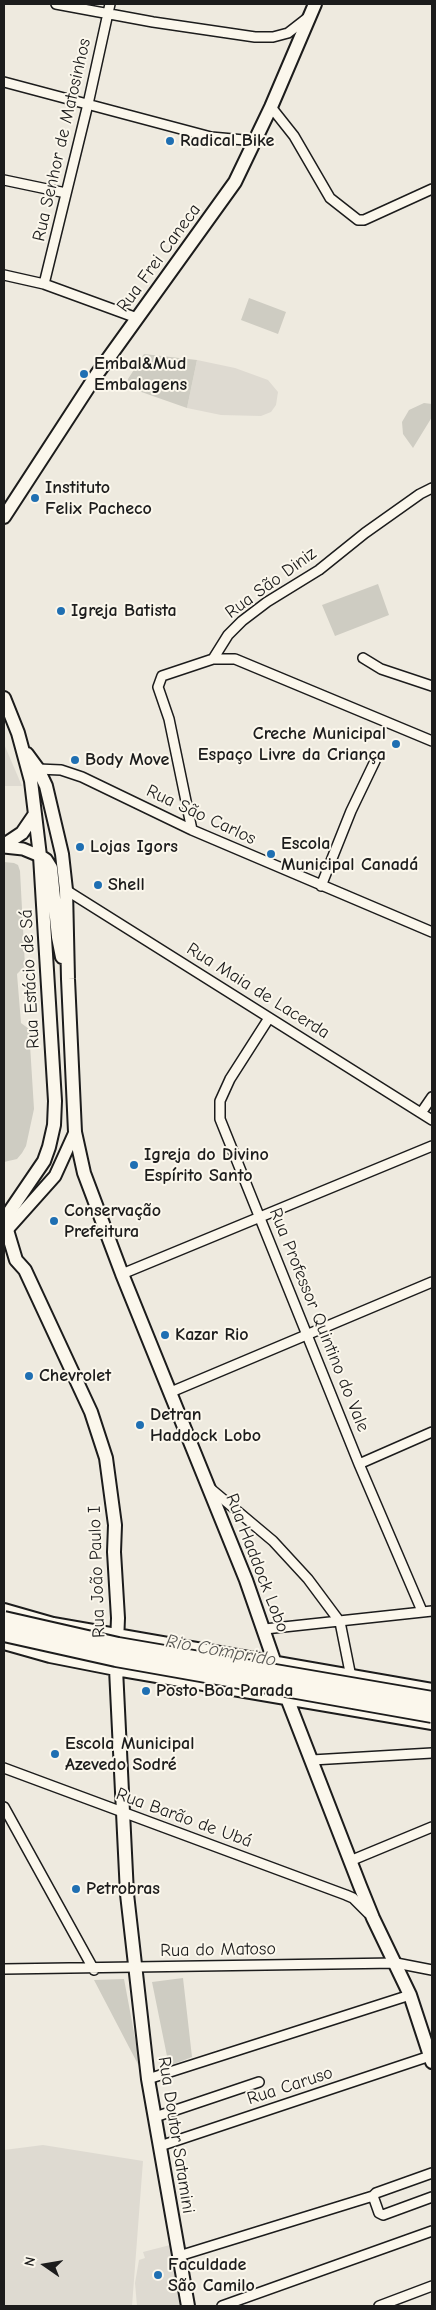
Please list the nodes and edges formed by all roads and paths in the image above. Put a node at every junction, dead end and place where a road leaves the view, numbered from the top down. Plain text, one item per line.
1 (56, 4) edge
2 (109, 8) edge
3 (313, 9) edge
4 (4, 82) edge
5 (88, 104) junction
6 (271, 107) junction
7 (255, 141) junction
8 (4, 180) edge
9 (432, 190) edge
10 (66, 193) junction
11 (4, 275) edge
12 (44, 284) junction
13 (137, 318) junction
14 (432, 488) edge
15 (4, 518) edge
16 (363, 658) dead end
17 (213, 659) junction
18 (432, 686) edge
19 (4, 698) edge
20 (432, 741) edge
21 (23, 748) junction
22 (375, 762) dead end
23 (38, 769) junction
24 (34, 814) junction
25 (192, 830) junction
26 (4, 846) edge
27 (40, 856) junction
28 (321, 886) junction
29 (66, 890) junction
30 (432, 932) edge
31 (68, 979) junction
32 (269, 1018) junction
33 (432, 1097) edge
34 (421, 1113) junction
35 (432, 1120) edge
36 (75, 1132) junction
37 (432, 1146) edge
38 (16, 1199) junction
39 (4, 1209) edge
40 (260, 1219) junction
41 (5, 1232) edge
42 (4, 1254) edge
43 (16, 1260) junction
44 (122, 1274) junction
45 (432, 1282) edge
46 (307, 1333) junction
47 (171, 1392) junction
48 (432, 1432) edge
49 (360, 1464) junction
50 (208, 1487) junction
51 (4, 1610) edge
52 (432, 1611) edge
53 (422, 1612) junction
54 (4, 1620) edge
55 (340, 1622) junction
56 (53, 1624) junction
57 (265, 1629) junction
58 (4, 1633) edge
59 (118, 1636) junction
60 (4, 1643) edge
61 (50, 1656) junction
62 (276, 1664) junction
63 (116, 1669) junction
64 (350, 1677) junction
65 (432, 1690) edge
66 (287, 1698) junction
67 (432, 1700) edge
68 (432, 1714) edge
69 (432, 1722) edge
70 (432, 1753) edge
71 (312, 1760) junction
72 (4, 1768) edge
73 (4, 1807) edge
74 (124, 1813) junction
75 (432, 1827) edge
76 (350, 1861) junction
77 (360, 1886) junction
78 (353, 1898) junction
79 (373, 1918) junction
80 (396, 1963) junction
81 (135, 1968) junction
82 (4, 1969) edge
83 (94, 1970) junction
84 (432, 1970) edge
85 (410, 1995) junction
86 (431, 2059) edge
87 (148, 2079) junction
88 (259, 2082) dead end
89 (155, 2117) junction
90 (160, 2146) junction
91 (432, 2172) edge
92 (373, 2196) junction
93 (432, 2197) edge
94 (432, 2232) edge
95 (179, 2256) junction
96 (432, 2286) edge
97 (188, 2306) edge
98 (222, 2306) edge
99 (379, 2306) edge

1 - 2 street
2 - 3 street
2 - 5 street, Rua Senhor de Matosinhos
3 - 6 main road, Rua Frei Caneca
4 - 5 street
5 - 7 street
5 - 10 street, Rua Senhor de Matosinhos
6 - 7 main road, Rua Frei Caneca
6 - 9 street
7 - 13 main road, Rua Frei Caneca
8 - 10 street
10 - 12 street, Rua Senhor de Matosinhos
11 - 12 street
12 - 13 street
13 - 15 main road, Rua Frei Caneca
14 - 17 street, Rua São Diniz
16 - 18 street
17 - 20 street
17 - 25 street
19 - 21 main road, Rua Estácio de Sá
21 - 23 main road, Rua Estácio de Sá
21 - 24 main road, Rua Estácio de Sá
22 - 28 street
23 - 25 street, Rua São Carlos
23 - 29 main road, Rua Estácio de Sá
24 - 26 main road
24 - 27 main road, Rua Estácio de Sá
25 - 28 street, Rua São Carlos
26 - 27 street
27 - 31 main road
27 - 38 main road, Rua Estácio de Sá
28 - 30 street, Rua São Carlos
29 - 31 main road, Rua Estácio de Sá
29 - 32 street, Rua Maia de Lacerda
31 - 36 main road, Rua Estácio de Sá
32 - 34 street, Rua Maia de Lacerda
32 - 40 street, Rua Professor Quintino do Vale
33 - 34 street
34 - 35 street, Rua Maia de Lacerda
36 - 41 street
36 - 44 main road, Rua Haddock Lobo
37 - 40 street
38 - 39 street
38 - 41 main road
40 - 44 street
40 - 46 street, Rua Professor Quintino do Vale
41 - 43 main road, Rua João Paulo I
42 - 43 main road
43 - 59 main road, Rua João Paulo I
44 - 47 main road, Rua Haddock Lobo
45 - 46 street
46 - 47 street
46 - 49 street, Rua Professor Quintino do Vale
47 - 50 main road, Rua Haddock Lobo
48 - 49 street
49 - 53 street, Rua Professor Quintino do Vale
50 - 55 street
50 - 57 main road, Rua Haddock Lobo
51 - 56 main road
52 - 53 street
53 - 55 street
54 - 67 highway, bridge
55 - 57 street
55 - 64 street
56 - 59 main road
56 - 61 main road, bridge
57 - 62 main road, Rua Haddock Lobo
58 - 68 highway, bridge
59 - 62 main road
59 - 63 main road, Rua João Paulo I, bridge
60 - 61 main road
61 - 63 main road
62 - 64 main road
62 - 66 main road, Rua Haddock Lobo, bridge
63 - 66 main road
63 - 74 main road, Rua João Paulo I
64 - 65 main road
66 - 69 main road
66 - 71 main road, Rua Haddock Lobo
70 - 71 street
71 - 76 main road, Rua Haddock Lobo
72 - 74 street, Rua Barão de Ubá
73 - 83 street
74 - 78 street, Rua Barão de Ubá
74 - 81 main road, Rua João Paulo I
75 - 76 street
76 - 77 main road, Rua Haddock Lobo
77 - 78 street
77 - 79 main road, Rua Haddock Lobo
78 - 79 street, Rua Barão de Ubá
79 - 80 main road, Rua Haddock Lobo
80 - 81 street, Rua do Matoso
80 - 84 street, Rua do Matoso
80 - 85 main road, Rua Haddock Lobo
81 - 83 street, Rua do Matoso
81 - 87 main road, Rua Doutor Satamini
82 - 83 street, Rua do Matoso
85 - 86 main road, Rua Haddock Lobo
85 - 87 street
86 - 90 street, Rua Caruso
87 - 89 main road, Rua Doutor Satamini
88 - 89 street
89 - 90 main road, Rua Doutor Satamini
90 - 95 main road, Rua Doutor Satamini
91 - 92 street
92 - 93 street
92 - 95 street
94 - 98 street
95 - 97 main road, Rua Doutor Satamini
96 - 99 street

